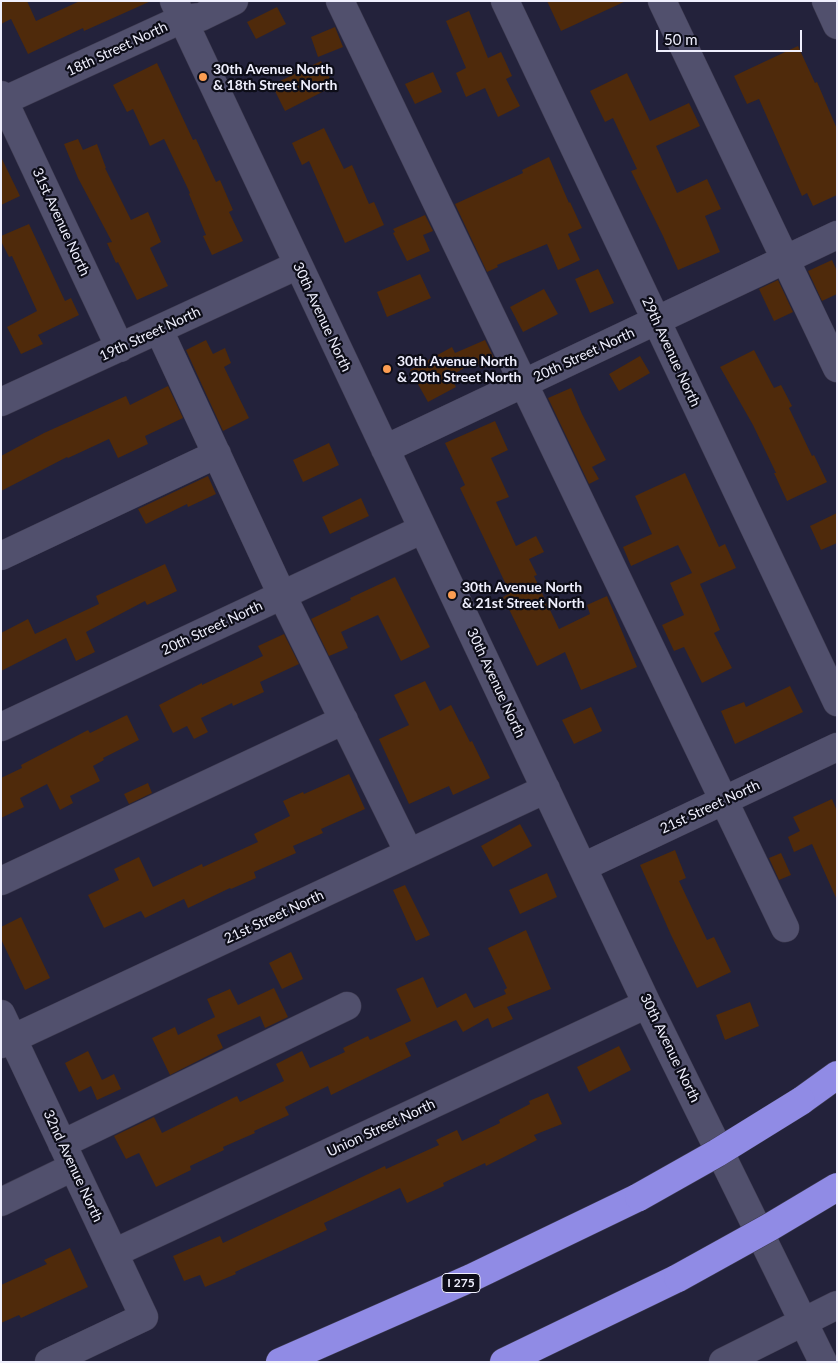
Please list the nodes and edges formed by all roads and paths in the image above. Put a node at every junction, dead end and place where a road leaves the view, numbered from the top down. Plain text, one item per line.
1 (234, 1) edge
2 (340, 1) edge
3 (505, 1) edge
4 (662, 1) edge
5 (826, 1) edge
6 (178, 10) edge
7 (837, 25) edge
8 (2, 100) edge
9 (837, 235) edge
10 (785, 260) junction
11 (298, 265) junction
12 (656, 321) junction
13 (159, 330) junction
14 (120, 348) junction
15 (837, 368) edge
16 (523, 384) junction
17 (1, 402) edge
18 (385, 449) junction
19 (217, 454) junction
20 (423, 529) junction
21 (1, 556) edge
22 (282, 595) junction
23 (837, 702) edge
24 (344, 720) junction
25 (1, 727) edge
26 (837, 747) edge
27 (546, 789) junction
28 (725, 800) junction
29 (409, 853) junction
30 (583, 867) junction
31 (1, 881) edge
32 (785, 928) dead end
33 (647, 1004) junction
34 (347, 1006) dead end
35 (1, 1014) edge
36 (7, 1041) edge
37 (837, 1075) edge
38 (68, 1155) junction
39 (837, 1187) edge
40 (1, 1202) edge
41 (114, 1253) junction
42 (837, 1305) edge
43 (804, 1323) junction
44 (49, 1362) edge
45 (280, 1362) edge
46 (504, 1362) edge
47 (723, 1362) edge
48 (823, 1362) edge

1 - 6 street, 18th Street North
2 - 16 street
3 - 12 street, 29th Avenue North
4 - 10 street
5 - 7 street
6 - 8 street, 18th Street North
6 - 11 street, 30th Avenue North
8 - 14 street, 31st Avenue North
9 - 10 street, 20th Street North
10 - 12 street, 20th Street North
10 - 15 street
11 - 13 street, 19th Street North
11 - 18 street, 30th Avenue North
12 - 16 street, 20th Street North
12 - 23 street, 29th Avenue North
13 - 14 street, 19th Street North
13 - 19 street
14 - 17 street, 19th Street North
16 - 18 street, 20th Street North
16 - 28 street
18 - 20 street, 30th Avenue North
19 - 21 street
19 - 22 street
20 - 22 street, 20th Street North
20 - 27 street, 30th Avenue North
22 - 24 street
22 - 25 street, 20th Street North
24 - 29 street
24 - 31 street
26 - 28 street, 21st Street North
27 - 29 street, 21st Street North
27 - 30 street, 30th Avenue North
28 - 30 street, 21st Street North
28 - 32 street
29 - 36 street, 21st Street North
30 - 33 street, 30th Avenue North
33 - 41 street, Union Street North
33 - 43 street, 30th Avenue North
34 - 38 street
35 - 36 street, 32nd Avenue North
36 - 38 street, 32nd Avenue North
37 - 45 highway, I 275, bridge
38 - 40 street
38 - 41 street, 32nd Avenue North
39 - 46 highway, bridge
41 - 44 street, 32nd Avenue North
42 - 43 street
43 - 47 street
43 - 48 street, 30th Avenue North

